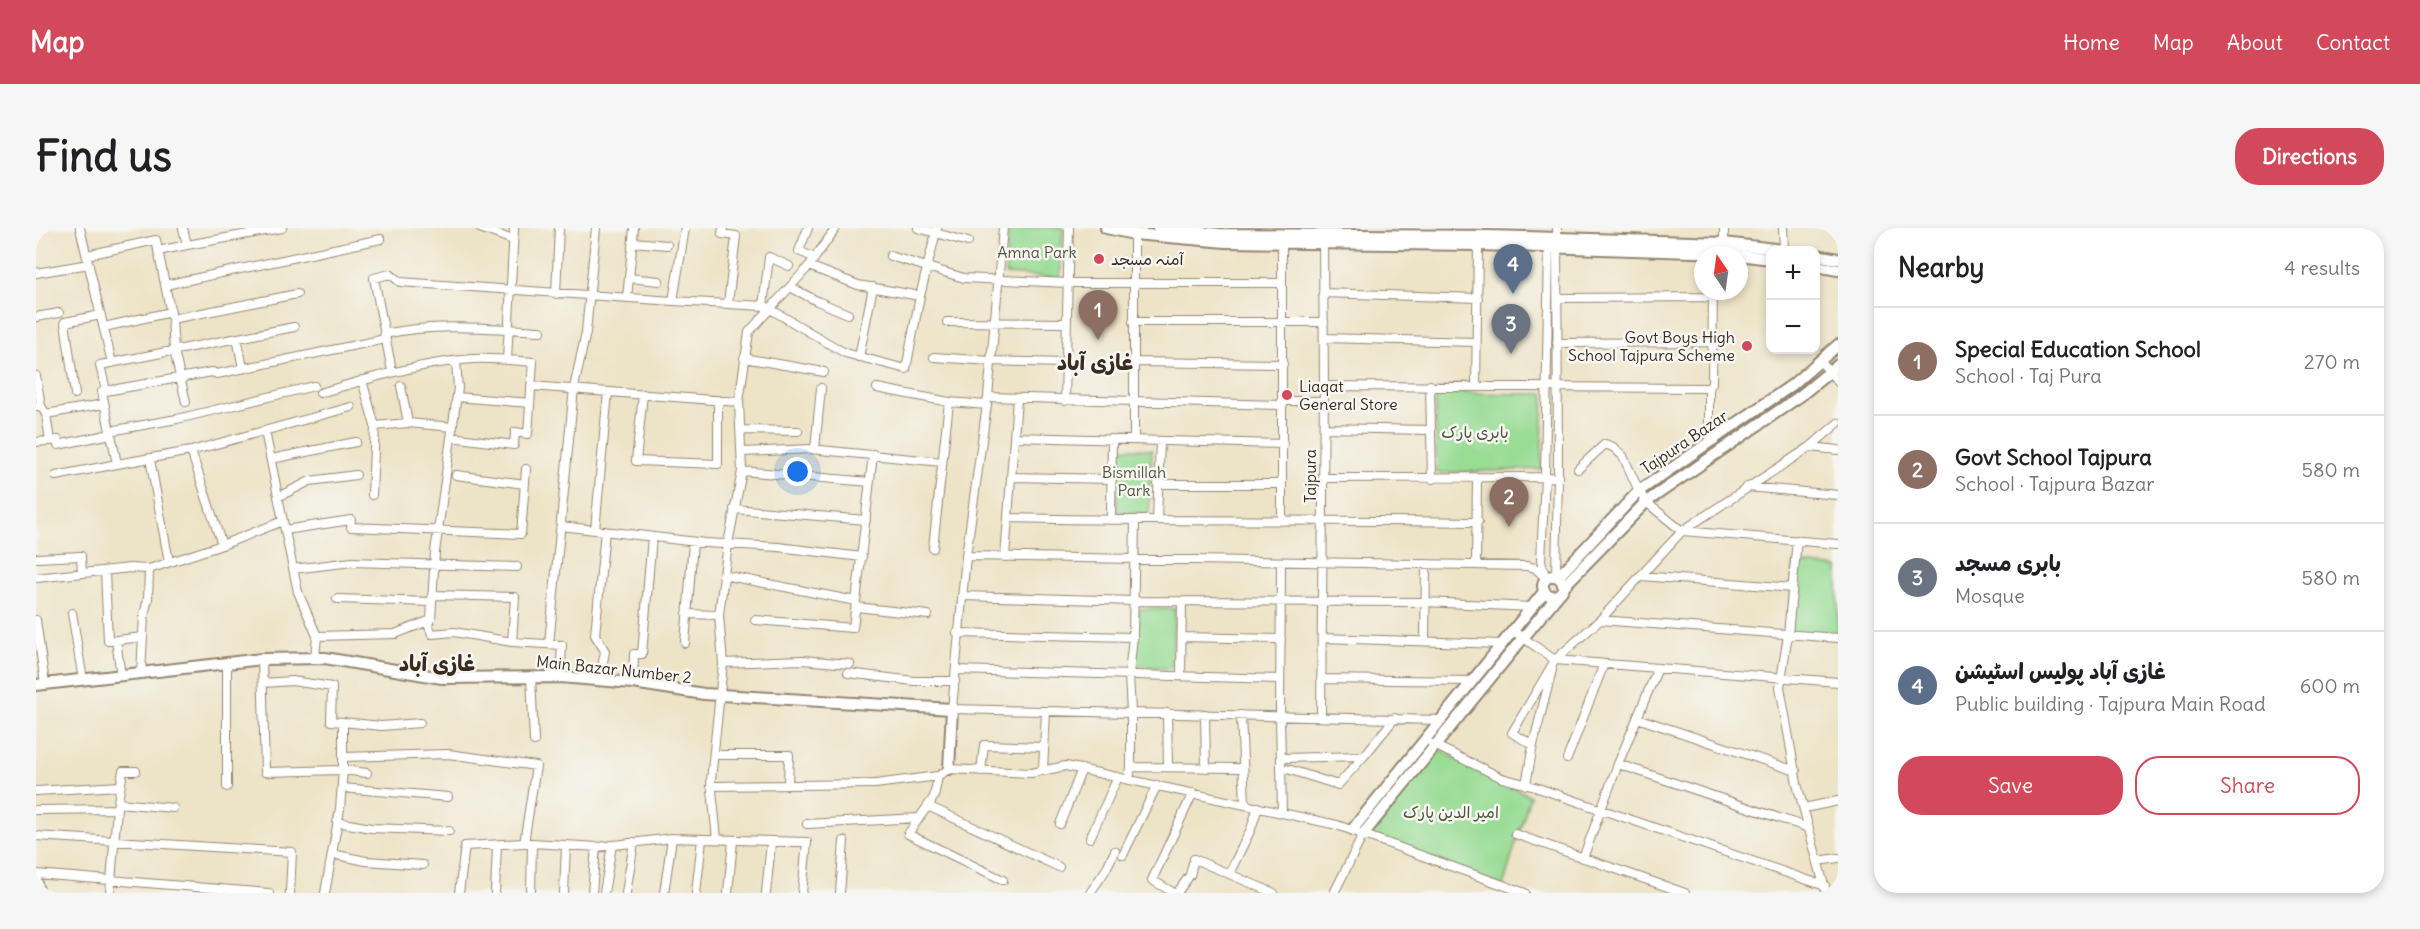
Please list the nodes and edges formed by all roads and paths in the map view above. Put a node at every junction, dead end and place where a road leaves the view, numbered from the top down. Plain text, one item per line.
1 (81, 228) edge
2 (183, 228) edge
3 (223, 228) edge
4 (282, 228) edge
5 (480, 228) edge
6 (514, 228) edge
7 (559, 228) edge
8 (596, 228) edge
9 (634, 228) edge
10 (685, 228) edge
11 (723, 228) edge
12 (808, 228) edge
13 (836, 228) edge
14 (918, 228) edge
15 (1003, 228) edge
16 (1069, 228) edge
17 (1106, 228) edge
18 (1158, 228) edge
19 (1724, 228) edge
20 (1784, 228) edge
21 (937, 231) edge
22 (1261, 231) edge
23 (1394, 232) edge
24 (1134, 234) junction
25 (1204, 234) edge
26 (225, 238) junction
27 (381, 239) dead end
28 (513, 240) junction
29 (1322, 240) junction
30 (1554, 240) edge
31 (633, 242) junction
32 (968, 242) dead end
33 (1282, 243) junction
34 (187, 245) junction
35 (667, 245) dead end
36 (1478, 246) junction
37 (1718, 246) edge
38 (1783, 246) edge
39 (1694, 248) edge
40 (1748, 249) edge
41 (1766, 250) edge
42 (158, 251) junction
43 (87, 255) junction
44 (1748, 255) edge
45 (890, 256) dead end
46 (1820, 256) edge
47 (815, 258) junction
48 (1766, 258) edge
49 (1838, 259) edge
50 (89, 264) junction
51 (789, 266) dead end
52 (809, 266) junction
53 (928, 266) junction
54 (1820, 267) edge
55 (1838, 270) edge
56 (36, 273) edge
57 (629, 278) junction
58 (999, 279) junction
59 (659, 281) dead end
60 (1133, 282) junction
61 (1068, 283) junction
62 (1282, 283) junction
63 (165, 285) junction
64 (790, 287) junction
65 (873, 287) junction
66 (510, 291) junction
67 (1323, 293) junction
68 (297, 294) dead end
69 (556, 294) junction
70 (1694, 294) edge
71 (590, 295) junction
72 (920, 296) junction
73 (627, 298) junction
74 (1478, 298) junction
75 (1558, 298) junction
76 (1713, 300) edge
77 (673, 301) junction
78 (728, 304) junction
79 (767, 307) junction
80 (59, 313) dead end
81 (848, 314) dead end
82 (101, 315) junction
83 (172, 316) junction
84 (36, 317) edge
85 (947, 322) dead end
86 (1133, 322) junction
87 (1282, 322) junction
88 (1324, 322) junction
89 (1066, 323) junction
90 (994, 324) junction
91 (104, 327) junction
92 (294, 327) dead end
93 (508, 329) junction
94 (541, 331) dead end
95 (385, 337) junction
96 (237, 338) junction
97 (1324, 338) junction
98 (1476, 342) junction
99 (1713, 342) junction
100 (1557, 343) junction
101 (1838, 345) edge
102 (174, 351) junction
103 (859, 357) junction
104 (934, 357) dead end
105 (744, 358) junction
106 (507, 360) junction
107 (456, 361) junction
108 (990, 361) junction
109 (1134, 362) junction
110 (1821, 362) junction
111 (112, 363) junction
112 (1065, 363) junction
113 (1283, 364) junction
114 (1838, 365) edge
115 (243, 369) junction
116 (392, 371) junction
117 (824, 372) dead end
118 (1829, 372) junction
119 (36, 376) edge
120 (180, 377) junction
121 (362, 380) junction
122 (1838, 382) edge
123 (1430, 385) junction
124 (1476, 385) junction
125 (314, 386) dead end
126 (401, 386) dead end
127 (531, 386) junction
128 (1324, 386) junction
129 (1547, 386) junction
130 (1558, 386) junction
131 (574, 388) junction
132 (821, 388) dead end
133 (877, 388) dead end
134 (1709, 388) junction
135 (106, 392) junction
136 (608, 392) junction
137 (320, 393) dead end
138 (75, 394) dead end
139 (643, 394) junction
140 (457, 397) junction
141 (1017, 399) junction
142 (718, 400) junction
143 (988, 401) junction
144 (1065, 401) junction
145 (1324, 401) junction
146 (186, 402) dead end
147 (739, 402) junction
148 (949, 402) junction
149 (530, 403) junction
150 (1134, 403) junction
151 (1283, 403) junction
152 (105, 404) junction
153 (39, 406) edge
154 (351, 407) dead end
155 (46, 414) junction
156 (408, 423) junction
157 (1838, 423) edge
158 (375, 426) junction
159 (453, 427) junction
160 (1324, 428) junction
161 (740, 430) junction
162 (1430, 430) junction
163 (265, 431) junction
164 (798, 431) dead end
165 (111, 433) junction
166 (452, 437) junction
167 (1016, 437) junction
168 (1112, 439) junction
169 (1134, 440) junction
170 (50, 441) junction
171 (1160, 441) junction
172 (1713, 441) junction
173 (36, 442) edge
174 (356, 442) dead end
175 (1283, 444) junction
176 (1810, 447) junction
177 (815, 449) junction
178 (1838, 450) edge
179 (191, 451) junction
180 (742, 452) junction
181 (873, 454) junction
182 (150, 459) junction
183 (271, 459) junction
184 (942, 462) junction
185 (117, 464) junction
186 (526, 469) dead end
187 (1578, 469) dead end
188 (742, 471) junction
189 (356, 475) dead end
190 (456, 475) dead end
191 (56, 476) dead end
192 (1012, 477) junction
193 (1545, 477) junction
194 (1558, 477) junction
195 (1323, 478) junction
196 (1112, 479) junction
197 (1432, 479) junction
198 (1477, 479) junction
199 (870, 482) junction
200 (525, 484) junction
201 (1158, 484) junction
202 (1282, 484) junction
203 (1747, 487) junction
204 (1639, 491) junction
205 (372, 495) dead end
206 (1838, 495) edge
207 (278, 497) junction
208 (1646, 502) junction
209 (734, 510) junction
210 (1009, 518) junction
211 (1323, 519) junction
212 (866, 520) junction
213 (1112, 520) junction
214 (1136, 520) junction
215 (1157, 520) junction
216 (1282, 521) junction
217 (1478, 522) junction
218 (284, 525) junction
219 (561, 526) junction
220 (595, 530) junction
221 (438, 531) junction
222 (605, 531) junction
223 (1682, 531) junction
224 (652, 537) junction
225 (1797, 540) junction
226 (693, 542) junction
227 (728, 544) junction
228 (1838, 544) edge
229 (222, 545) junction
230 (933, 548) dead end
231 (966, 556) junction
232 (862, 557) junction
233 (1005, 557) junction
234 (36, 558) edge
235 (1135, 560) junction
236 (169, 562) junction
237 (1281, 562) junction
238 (1323, 563) junction
239 (1426, 564) junction
240 (1476, 564) junction
241 (434, 566) junction
242 (517, 567) dead end
243 (149, 569) junction
244 (293, 569) junction
245 (105, 571) junction
246 (82, 573) junction
247 (723, 575) junction
248 (1641, 576) junction
249 (36, 578) edge
250 (1556, 583) junction
251 (1792, 588) junction
252 (962, 596) junction
253 (432, 598) junction
254 (337, 599) dead end
255 (1134, 601) junction
256 (1182, 601) junction
257 (1425, 602) junction
258 (1281, 603) junction
259 (1322, 603) junction
260 (856, 604) junction
261 (1531, 607) junction
262 (72, 613) dead end
263 (687, 614) junction
264 (719, 615) junction
265 (928, 615) dead end
266 (36, 620) edge
267 (755, 620) dead end
268 (1600, 620) junction
269 (427, 622) junction
270 (1512, 630) junction
271 (957, 633) junction
272 (1788, 634) junction
273 (317, 636) junction
274 (143, 637) junction
275 (1133, 637) junction
276 (1182, 637) junction
277 (1322, 638) junction
278 (1523, 638) junction
279 (1838, 638) edge
280 (1281, 639) junction
281 (116, 640) junction
282 (1425, 640) junction
283 (512, 642) junction
284 (685, 643) dead end
285 (549, 644) junction
286 (1501, 644) junction
287 (315, 658) junction
288 (262, 659) junction
289 (1555, 660) junction
290 (227, 663) junction
291 (723, 663) junction
292 (1604, 663) junction
293 (850, 664) dead end
294 (1658, 668) junction
295 (956, 670) junction
296 (848, 673) dead end
297 (141, 674) junction
298 (1129, 674) junction
299 (121, 676) junction
300 (531, 676) junction
301 (1181, 676) junction
302 (560, 677) junction
303 (1780, 678) junction
304 (1280, 679) junction
305 (1322, 679) junction
306 (83, 680) junction
307 (600, 680) junction
308 (955, 681) junction
309 (1472, 681) junction
310 (1838, 682) edge
311 (263, 683) junction
312 (633, 683) junction
313 (41, 685) edge
314 (721, 695) junction
315 (952, 709) junction
316 (1046, 711) junction
317 (1131, 713) junction
318 (1167, 713) junction
319 (1205, 714) junction
320 (1241, 715) junction
321 (1280, 716) junction
322 (1321, 716) junction
323 (1395, 718) junction
324 (1637, 718) junction
325 (1440, 720) junction
326 (343, 722) junction
327 (420, 723) dead end
328 (534, 741) dead end
329 (1430, 743) junction
330 (1533, 745) junction
331 (1044, 747) junction
332 (714, 755) junction
333 (1364, 756) junction
334 (343, 757) junction
335 (1281, 758) junction
336 (1567, 759) dead end
337 (1618, 764) junction
338 (1131, 767) junction
339 (1168, 767) junction
340 (1281, 767) junction
341 (1206, 768) junction
342 (1243, 768) junction
343 (949, 769) junction
344 (1082, 769) junction
345 (343, 770) junction
346 (1043, 770) junction
347 (136, 771) dead end
348 (981, 771) junction
349 (1796, 771) junction
350 (367, 773) dead end
351 (938, 776) junction
352 (1118, 777) junction
353 (1129, 779) junction
354 (789, 785) junction
355 (1157, 785) junction
356 (1526, 785) junction
357 (120, 786) junction
358 (711, 786) junction
359 (227, 787) dead end
360 (342, 788) junction
361 (36, 791) edge
362 (1193, 793) junction
363 (448, 797) dead end
364 (1838, 801) edge
365 (1245, 804) junction
366 (117, 806) junction
367 (928, 806) junction
368 (1258, 807) junction
369 (173, 808) dead end
370 (1804, 808) junction
371 (36, 810) edge
372 (1600, 810) junction
373 (1282, 813) junction
374 (919, 818) junction
375 (338, 822) junction
376 (1060, 824) dead end
377 (807, 825) dead end
378 (1809, 828) junction
379 (1353, 829) junction
380 (449, 831) dead end
381 (1364, 833) junction
382 (1515, 834) dead end
383 (36, 836) edge
384 (672, 838) junction
385 (1090, 838) dead end
386 (702, 839) junction
387 (717, 839) junction
388 (734, 841) junction
389 (844, 841) dead end
390 (114, 842) junction
391 (634, 842) junction
392 (528, 843) junction
393 (771, 843) junction
394 (497, 844) junction
395 (566, 845) junction
396 (612, 845) junction
397 (596, 847) junction
398 (1114, 851) dead end
399 (332, 854) junction
400 (1123, 855) dead end
401 (1583, 858) junction
402 (1838, 858) edge
403 (1818, 861) junction
404 (423, 866) dead end
405 (1059, 867) dead end
406 (1229, 874) junction
407 (36, 875) edge
408 (110, 880) junction
409 (1003, 880) dead end
410 (1826, 890) edge
411 (41, 893) edge
412 (110, 893) edge
413 (262, 893) edge
414 (269, 893) edge
415 (290, 893) edge
416 (325, 893) edge
417 (459, 893) edge
418 (495, 893) edge
419 (531, 893) edge
420 (564, 893) edge
421 (592, 893) edge
422 (604, 893) edge
423 (626, 893) edge
424 (664, 893) edge
425 (696, 893) edge
426 (728, 893) edge
427 (766, 893) edge
428 (802, 893) edge
429 (840, 893) edge
430 (1090, 893) edge
431 (1175, 893) edge
432 (1274, 893) edge
433 (1334, 893) edge
434 (1525, 893) edge
435 (1685, 893) edge

1 - 43 street
2 - 34 street
3 - 26 street
4 - 26 street
5 - 28 street
6 - 28 street
7 - 69 street
8 - 71 street
9 - 31 street
10 - 77 street
11 - 78 street
12 - 47 street
13 - 47 street
14 - 21 street
15 - 58 street
16 - 61 street
17 - 24 street
18 - 25 street
19 - 37 street
20 - 38 street
21 - 32 street
21 - 53 street
22 - 25 street
22 - 29 street
23 - 29 street
23 - 30 street
24 - 25 street
24 - 60 street
25 - 33 street
26 - 34 street
27 - 63 street
28 - 66 street
29 - 33 street
29 - 36 street
29 - 67 street, Tajpura
30 - 36 street
30 - 39 street
30 - 75 street
30 - 129 street
31 - 35 street
31 - 57 street
33 - 62 street
34 - 42 street
36 - 74 street
40 - 41 street
42 - 43 street
42 - 63 street
43 - 50 street
44 - 48 street
45 - 53 street
46 - 49 street
47 - 52 street
50 - 56 street
50 - 82 street
51 - 79 street
52 - 64 street
52 - 65 street
53 - 58 street
53 - 72 street
54 - 55 street
57 - 59 street
57 - 73 street
58 - 61 street
58 - 90 street
60 - 61 street
60 - 62 street
60 - 86 street
61 - 89 street
62 - 87 street
63 - 83 street
64 - 79 street
64 - 81 street
65 - 72 street
65 - 103 street
66 - 69 street
66 - 93 street
66 - 95 street
67 - 74 street
67 - 88 street, Tajpura
68 - 83 street
69 - 71 street
70 - 75 street
71 - 73 street
71 - 131 street
72 - 103 street
73 - 77 street
74 - 98 street
75 - 100 street
76 - 99 street
77 - 78 street
78 - 79 street
79 - 103 street
79 - 105 street
80 - 84 street
82 - 91 street
82 - 138 street
83 - 91 street
83 - 102 street
85 - 90 street
86 - 87 street
86 - 109 street
87 - 88 street
87 - 113 street
88 - 97 street, Tajpura
89 - 90 street
89 - 112 street
90 - 108 street
91 - 111 street
92 - 96 street
93 - 94 street
93 - 95 street
93 - 106 street
95 - 115 street
95 - 116 street
96 - 102 street
96 - 115 street
97 - 98 street
97 - 128 street, Tajpura
98 - 124 street
99 - 100 street
99 - 134 street
100 - 130 street
101 - 110 street, Tajpura Bazar
102 - 111 street
102 - 120 street
104 - 108 street
105 - 117 street
105 - 147 street
106 - 107 street
106 - 127 street
107 - 116 street
107 - 140 street
108 - 112 street
108 - 143 street
109 - 113 street
109 - 150 street
110 - 118 street
110 - 172 street, Tajpura Bazar
111 - 135 street
112 - 144 street
113 - 151 street
114 - 118 street, Tajpura Bazar
115 - 120 street
116 - 121 street
118 - 122 street
118 - 208 street, Tajpura Bazar
119 - 153 street
120 - 135 street
120 - 146 street
121 - 137 street
121 - 158 street
123 - 124 street
123 - 128 street
123 - 162 street
124 - 129 street
125 - 165 street
126 - 156 street
127 - 131 street
127 - 149 street
128 - 145 street, Tajpura
129 - 130 street
129 - 193 street
130 - 134 street
130 - 194 street
131 - 136 street
131 - 219 street
132 - 177 street
133 - 148 street
134 - 172 street
135 - 152 street
136 - 139 street
136 - 220 street
139 - 142 street
139 - 142 street
140 - 149 street
140 - 159 street
141 - 143 street
141 - 144 street
141 - 167 street
142 - 147 street
143 - 148 street
143 - 231 street
144 - 150 street
145 - 151 street
145 - 160 street, Tajpura
147 - 161 street
148 - 184 street
149 - 166 street
150 - 151 street
150 - 169 street
151 - 175 street
152 - 155 street
152 - 165 street
153 - 155 street
154 - 163 street
155 - 170 street
156 - 158 street
156 - 159 street
157 - 176 street
158 - 205 street
159 - 166 street
160 - 162 street
160 - 195 street, Tajpura
161 - 164 street
161 - 180 street
162 - 197 street
163 - 179 street
163 - 183 street
165 - 170 street
165 - 185 street
166 - 221 street
167 - 168 street
167 - 192 street
168 - 169 street
168 - 196 street
169 - 171 street
170 - 173 street
171 - 175 street
171 - 201 street
172 - 204 street, Tajpura Bazar
174 - 183 street
175 - 202 street
176 - 178 street
176 - 203 street
177 - 180 street
177 - 181 street
179 - 182 street
179 - 229 street
180 - 188 street
181 - 184 street
181 - 199 street
182 - 185 street
182 - 236 street
183 - 207 street
184 - 230 street
185 - 191 street
186 - 200 street
187 - 204 street
188 - 199 street
188 - 209 street
189 - 207 street
190 - 200 street
192 - 196 street
192 - 210 street
193 - 194 street
193 - 198 street
193 - 250 street
194 - 250 street
195 - 197 street
195 - 211 street, Tajpura
196 - 213 street
197 - 198 street
198 - 217 street
199 - 212 street
200 - 221 street
201 - 202 street
201 - 215 street
202 - 216 street
203 - 206 street
203 - 223 street
204 - 208 street
204 - 250 street, Tajpura Bazar
207 - 218 street
208 - 223 street
208 - 250 street, Tajpura Bazar
209 - 212 street
209 - 227 street
210 - 213 street
210 - 233 street
211 - 216 street
211 - 217 street
211 - 238 street, Tajpura
212 - 232 street
213 - 214 street
214 - 215 street
214 - 235 street
215 - 216 street
217 - 240 street
218 - 221 street
218 - 229 street
218 - 244 street
219 - 220 street
219 - 285 street
220 - 222 street
221 - 241 street
222 - 224 street
222 - 307 street
223 - 225 street
223 - 248 street
224 - 226 street
224 - 312 street
225 - 228 street
225 - 251 street
226 - 227 street
226 - 263 street
227 - 232 street
227 - 247 street
229 - 236 street
231 - 233 street
231 - 252 street
232 - 260 street
233 - 235 street
234 - 246 street
235 - 237 street
235 - 255 street
236 - 243 street
237 - 238 street
237 - 258 street
238 - 239 street
238 - 259 street, Tajpura
239 - 240 street
239 - 257 street
240 - 250 street
241 - 242 street
241 - 244 street
241 - 253 street
243 - 245 street
243 - 274 street
244 - 273 street
245 - 246 street
245 - 281 street
246 - 249 street
247 - 260 street
247 - 264 street
248 - 251 street
248 - 268 street
250 - 261 street, Tajpura Bazar
250 - 278 street, Tajpura Bazar
251 - 272 street
252 - 255 street
252 - 271 street
253 - 254 street
253 - 269 street
253 - 283 street
255 - 256 street
255 - 275 street
256 - 258 street
256 - 276 street
257 - 259 street
257 - 261 street
257 - 282 street
258 - 259 street
258 - 280 street
259 - 277 street, Tajpura
260 - 265 street
260 - 267 street
261 - 270 street, Tajpura Bazar
262 - 306 street
263 - 264 street
263 - 284 street
264 - 291 street
266 - 313 street
268 - 272 street
268 - 289 street
269 - 273 street
269 - 283 street
270 - 278 street
270 - 286 street, Tajpura Bazar
271 - 275 street
271 - 295 street
272 - 279 street
272 - 303 street
273 - 287 street
274 - 281 street
274 - 297 street
275 - 298 street
276 - 280 street
276 - 301 street
277 - 282 street
277 - 305 street, Tajpura
278 - 289 street
278 - 329 street, Tajpura Bazar
280 - 304 street
281 - 299 street
282 - 286 street
283 - 285 street
285 - 302 street
286 - 309 street, Tajpura Bazar
287 - 288 street, Main Bazar Number 2
287 - 300 street, Main Bazar Number 2
288 - 290 street, Main Bazar Number 2
288 - 311 street
289 - 292 street
289 - 330 street
289 - 330 street
290 - 297 street, Main Bazar Number 2
290 - 359 street
291 - 293 street
291 - 314 street
292 - 294 street
292 - 336 street
294 - 303 street
294 - 324 street
295 - 298 street
295 - 308 street
296 - 308 street
297 - 299 street, Main Bazar Number 2
298 - 301 street
298 - 317 street
299 - 306 street, Main Bazar Number 2
300 - 302 street, Main Bazar Number 2
300 - 328 street
301 - 304 street
302 - 307 street, Main Bazar Number 2
303 - 310 street
303 - 349 street
304 - 321 street
305 - 309 street
305 - 322 street, Tajpura
306 - 313 street, Main Bazar Number 2
307 - 312 street, Main Bazar Number 2
308 - 315 street
309 - 325 street, Tajpura Bazar
311 - 326 street
311 - 345 street
312 - 314 street, Main Bazar Number 2
314 - 315 street, Main Bazar Number 2
314 - 332 street
315 - 316 street
315 - 343 street
316 - 317 street
316 - 331 street
317 - 318 street
317 - 338 street
318 - 319 street
318 - 339 street
319 - 320 street
319 - 341 street
320 - 321 street
320 - 342 street
321 - 322 street
321 - 335 street
322 - 323 street
323 - 325 street
323 - 333 street
324 - 337 street
324 - 349 street
325 - 329 street, Tajpura Bazar
326 - 327 street
326 - 334 street
329 - 356 street
329 - 379 street, Tajpura Bazar
329 - 381 street, Tajpura Bazar
330 - 356 street
331 - 346 street
331 - 348 street
332 - 354 street
332 - 358 street
333 - 335 street
333 - 340 street
334 - 345 street
334 - 392 street
335 - 340 street
337 - 372 street
337 - 378 street
338 - 339 street
338 - 353 street
339 - 341 street
340 - 373 street
341 - 342 street
342 - 365 street
343 - 348 street
343 - 351 street
344 - 346 street
344 - 352 street
344 - 376 street
345 - 350 street
345 - 360 street
346 - 348 street
347 - 357 street
349 - 370 street
351 - 354 street
351 - 367 street
352 - 353 street
352 - 385 street
353 - 355 street
354 - 358 street
355 - 362 street
355 - 400 street
356 - 372 street
357 - 361 street
357 - 366 street
358 - 387 street
360 - 363 street
360 - 375 street
362 - 365 street
362 - 431 street
364 - 370 street
365 - 368 street
366 - 369 street
366 - 371 street
366 - 390 street
367 - 374 street
367 - 405 street
368 - 373 street
368 - 406 street
370 - 378 street
372 - 401 street
372 - 410 street
373 - 379 street
374 - 377 street
374 - 409 street
375 - 380 street
375 - 399 street
378 - 403 street
379 - 381 street
381 - 433 street
381 - 434 street
382 - 401 street
383 - 390 street
384 - 386 street
384 - 391 street
384 - 424 street
386 - 387 street
386 - 425 street
387 - 388 street
388 - 393 street
388 - 426 street
389 - 429 street
390 - 408 street
390 - 415 street
391 - 396 street
391 - 423 street
392 - 394 street
392 - 395 street
392 - 419 street
393 - 427 street
393 - 428 street
394 - 417 street
394 - 418 street
395 - 397 street
395 - 420 street
396 - 397 street
396 - 422 street
397 - 421 street
398 - 430 street
399 - 404 street
399 - 416 street
401 - 435 street
402 - 403 street
403 - 410 street
406 - 431 street
406 - 432 street
407 - 408 street
407 - 411 street
408 - 412 street
408 - 413 street
413 - 414 street

